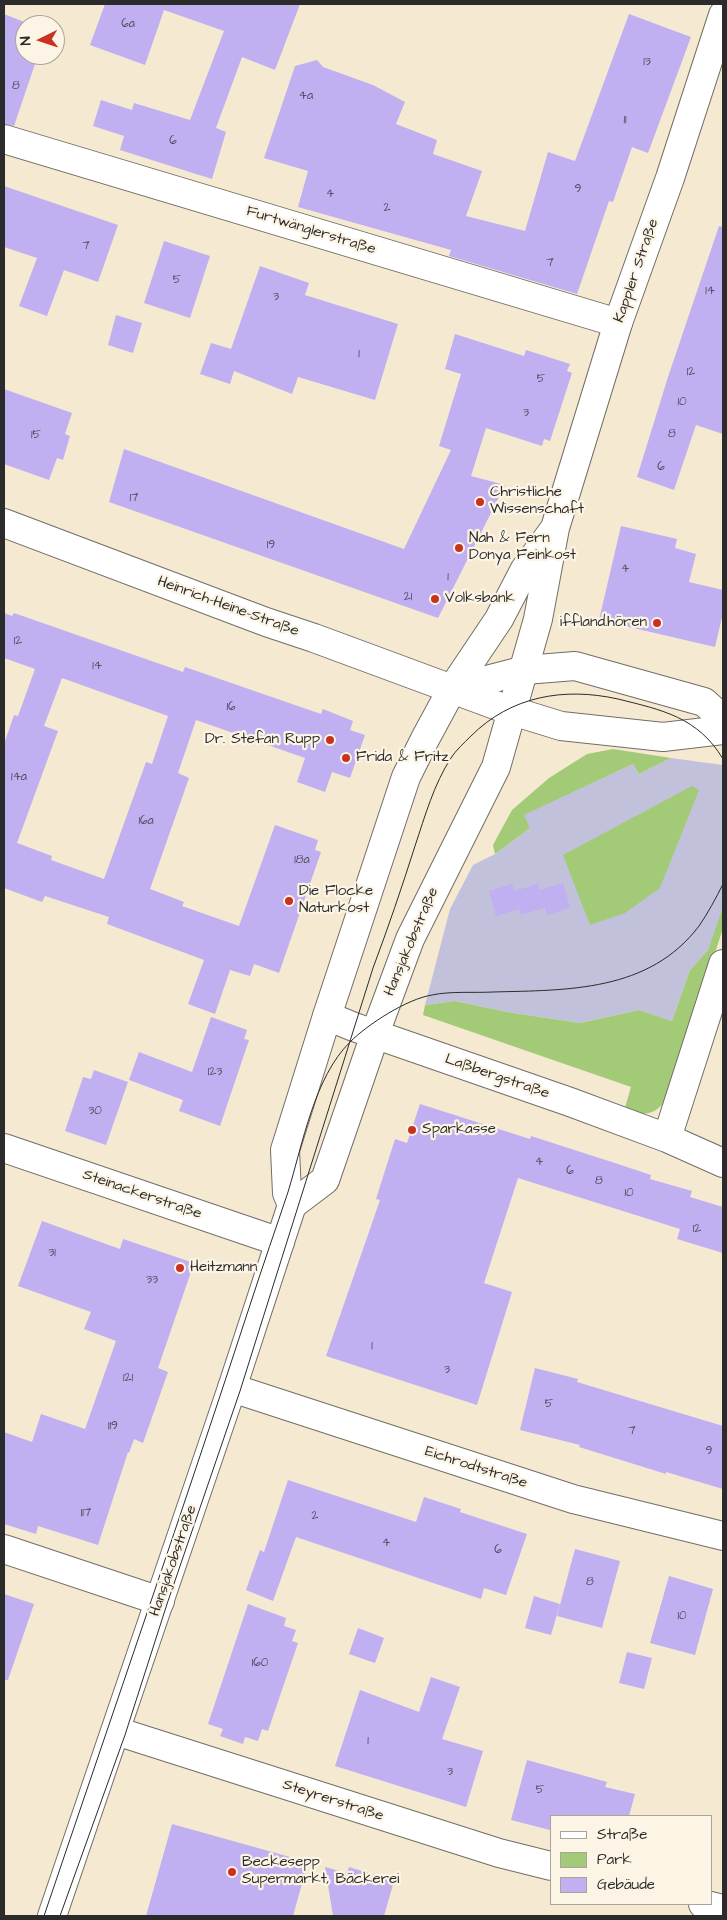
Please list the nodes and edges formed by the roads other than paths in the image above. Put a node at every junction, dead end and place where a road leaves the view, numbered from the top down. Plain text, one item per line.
1 (723, 15) edge
2 (4, 139) edge
3 (618, 323) junction
4 (4, 524) edge
5 (555, 528) junction
6 (525, 670) junction
7 (452, 690) junction
8 (513, 711) junction
9 (723, 719) edge
10 (723, 730) edge
11 (723, 964) edge
12 (327, 1016) junction
13 (375, 1034) junction
14 (667, 1138) junction
15 (4, 1148) edge
16 (723, 1163) edge
17 (292, 1205) junction
18 (280, 1242) junction
19 (232, 1388) junction
20 (723, 1536) edge
21 (4, 1549) edge
22 (160, 1602) junction
23 (116, 1732) junction
24 (550, 1866) edge
25 (707, 1905) edge
26 (723, 1909) edge
27 (52, 1916) edge

1 - 3 street, Kappler Straße
2 - 3 street, Furtwänglerstraße
3 - 5 street, Kappler Straße
4 - 7 street, Heinrich-Heine-Straße
5 - 6 street, Kappler Straße
5 - 7 street, Kappler Straße
6 - 7 street
6 - 8 street, Hansjakobstraße
6 - 9 street
7 - 8 street, Heinrich-Heine-Straße
7 - 12 street
8 - 10 street, Heinrich-Heine-Straße
8 - 13 street, Hansjakobstraße
11 - 14 street
12 - 13 street, Laßbergstraße
12 - 17 street
13 - 14 street, Laßbergstraße
13 - 17 street, Hansjakobstraße
14 - 16 street, Laßbergstraße
15 - 18 street, Steinackerstraße
17 - 18 street, Hansjakobstraße
18 - 19 street, Hansjakobstraße
19 - 20 street, Eichrodtstraße
19 - 22 street, Hansjakobstraße
21 - 22 street
22 - 23 street, Hansjakobstraße
23 - 24 street, Steyrerstraße
23 - 27 street, Hansjakobstraße
25 - 26 street

